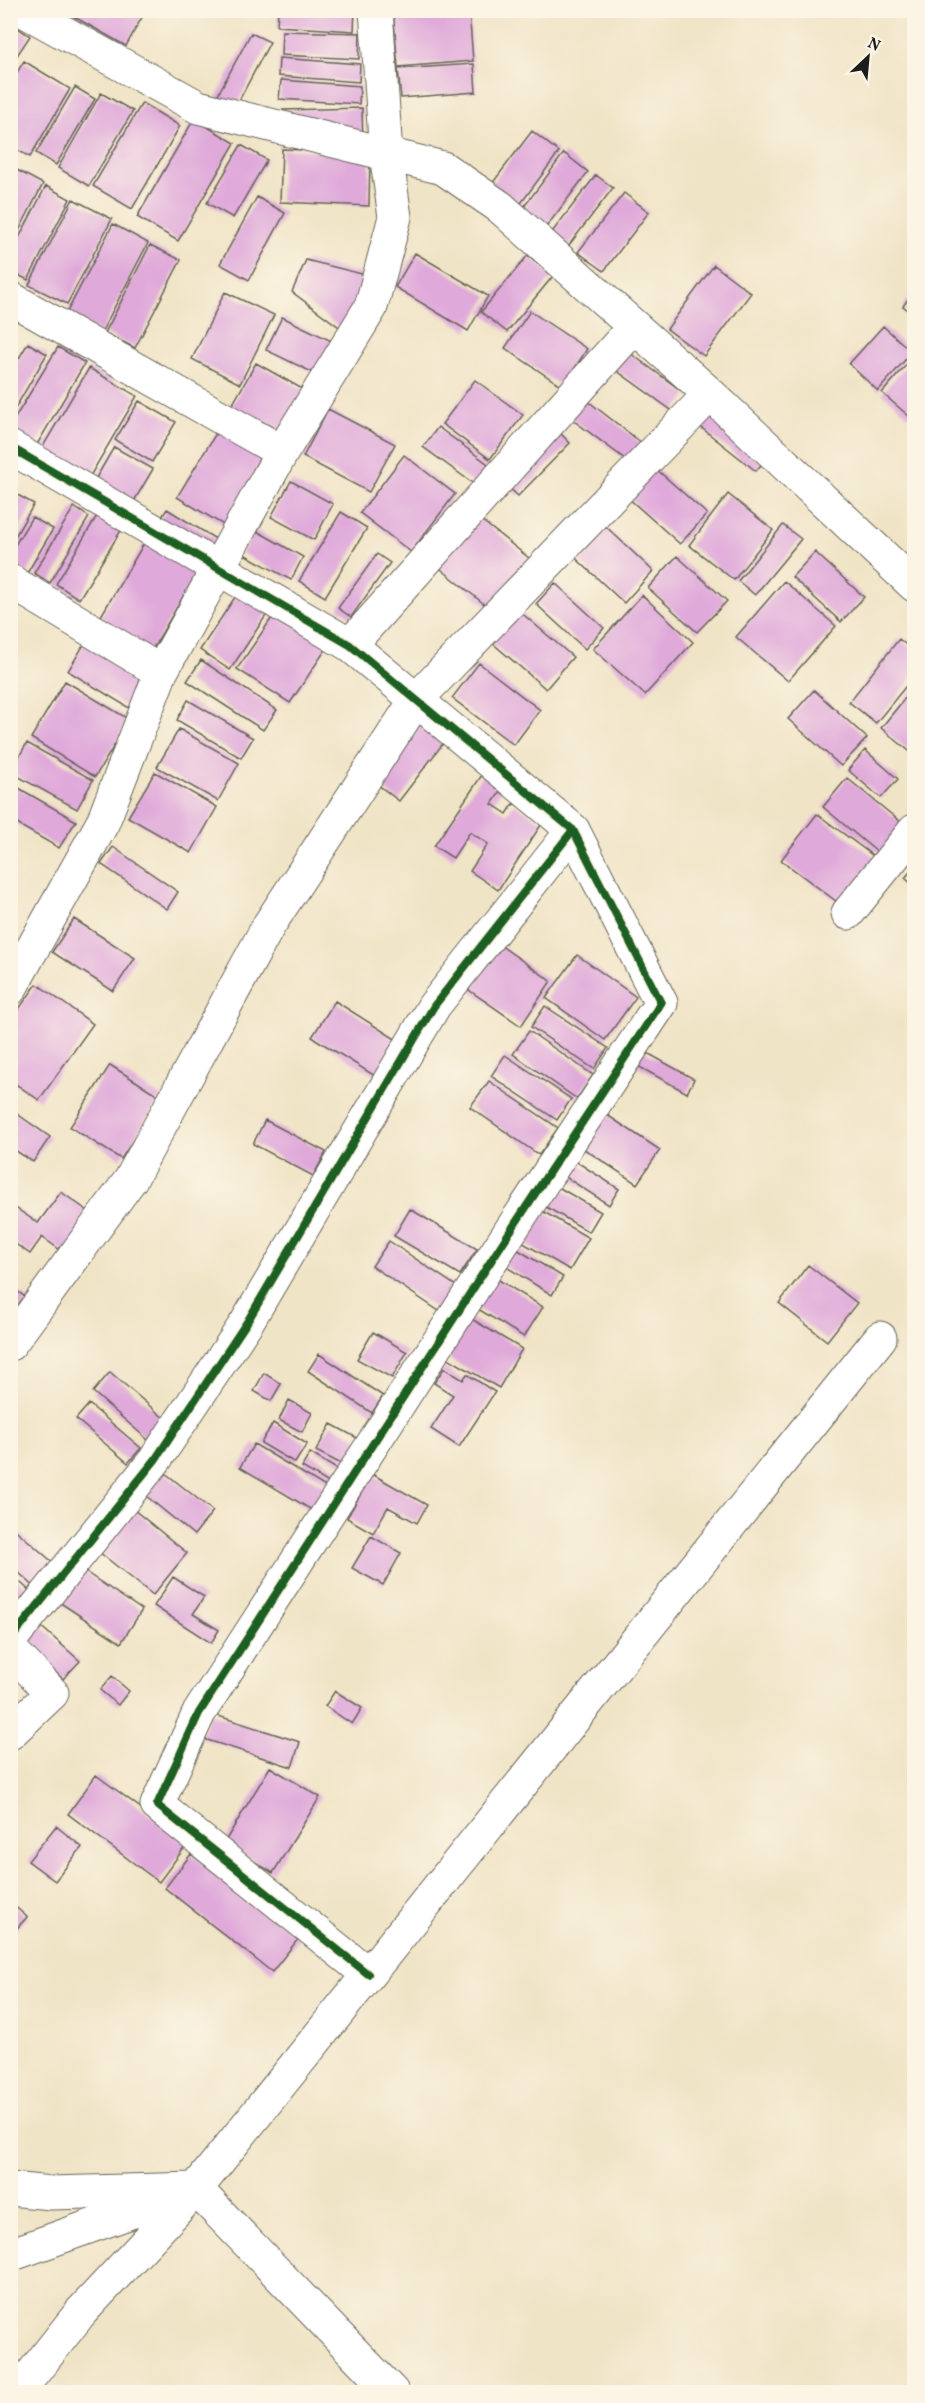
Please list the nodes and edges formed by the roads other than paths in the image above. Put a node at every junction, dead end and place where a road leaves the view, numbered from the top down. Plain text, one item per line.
1 (23, 10) edge
2 (376, 10) edge
3 (386, 154) junction
4 (10, 298) edge
5 (634, 327) junction
6 (710, 394) junction
7 (10, 447) edge
8 (282, 452) junction
9 (219, 567) junction
10 (10, 581) edge
11 (915, 585) edge
12 (350, 645) junction
13 (161, 672) junction
14 (416, 700) junction
15 (573, 830) junction
16 (915, 831) edge
17 (848, 913) dead end
18 (10, 989) edge
19 (879, 1338) dead end
20 (11, 1344) edge
21 (10, 1640) edge
22 (10, 1649) edge
23 (10, 1733) edge
24 (368, 1974) junction
25 (10, 2189) edge
26 (196, 2189) junction
27 (10, 2255) edge
28 (18, 2392) edge
29 (392, 2392) edge

1 - 3 street
2 - 3 street
3 - 5 street
3 - 8 street
4 - 8 street
5 - 6 street
5 - 12 street
6 - 11 street
6 - 14 street
7 - 9 street
8 - 9 street
9 - 12 street
9 - 13 street
10 - 13 street
12 - 14 street
13 - 18 street
14 - 15 street
14 - 20 street
15 - 21 street
15 - 24 street
16 - 17 street
19 - 24 street
22 - 23 street
24 - 26 street
25 - 26 street
26 - 27 street
26 - 28 street
26 - 29 street

